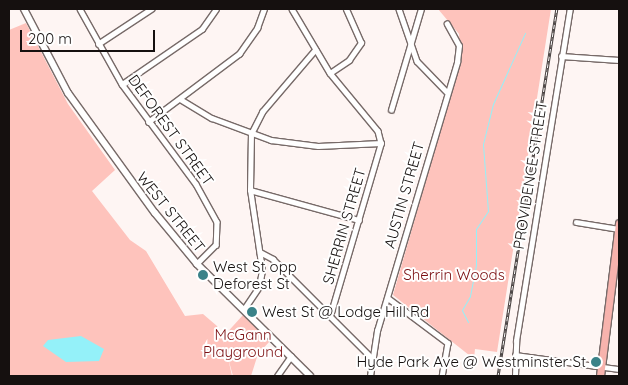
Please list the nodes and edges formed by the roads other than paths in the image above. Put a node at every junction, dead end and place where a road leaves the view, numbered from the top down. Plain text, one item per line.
1 (24, 9) edge
2 (80, 9) edge
3 (150, 9) edge
4 (216, 9) edge
5 (264, 9) edge
6 (292, 9) edge
7 (346, 9) edge
8 (399, 9) edge
9 (420, 9) edge
10 (570, 9) edge
11 (145, 10) edge
12 (447, 24) dead end
13 (98, 44) junction
14 (412, 44) junction
15 (315, 50) junction
16 (561, 56) junction
17 (619, 60) edge
18 (330, 73) junction
19 (122, 84) junction
20 (446, 91) junction
21 (180, 99) junction
22 (391, 110) dead end
23 (148, 122) junction
24 (250, 134) junction
25 (381, 143) junction
26 (250, 190) junction
27 (359, 220) junction
28 (576, 222) dead end
29 (619, 227) edge
30 (260, 252) junction
31 (197, 264) junction
32 (388, 298) junction
33 (244, 308) junction
34 (330, 316) junction
35 (291, 356) junction
36 (515, 356) junction
37 (373, 359) junction
38 (601, 368) junction
39 (619, 369) edge
40 (277, 376) edge
41 (310, 376) edge
42 (370, 376) edge
43 (442, 376) edge
44 (515, 376) edge
45 (600, 376) edge

1 - 31 street, WEST STREET
2 - 13 street, DEFOREST STREET
3 - 11 street
4 - 19 street
5 - 21 street
6 - 15 street
7 - 18 street
8 - 14 street
9 - 14 street
10 - 16 street, PROVIDENCE STREET
11 - 13 street
12 - 20 street, AUSTIN STREET
13 - 19 street, DEFOREST STREET
14 - 20 street
14 - 22 street
15 - 18 street
15 - 24 street
16 - 17 street
16 - 36 street, PROVIDENCE STREET
18 - 25 street
19 - 23 street, DEFOREST STREET
20 - 32 street, AUSTIN STREET
21 - 23 street
21 - 24 street
23 - 31 street, DEFOREST STREET
24 - 25 street
24 - 26 street
25 - 27 street, SHERRIN STREET
26 - 27 street
26 - 30 street
27 - 34 street, SHERRIN STREET
28 - 29 street
29 - 38 main road
30 - 33 street
30 - 34 street
31 - 33 street, WEST STREET
32 - 37 street, AUSTIN STREET
32 - 43 street
33 - 35 street, WEST STREET
34 - 37 street
35 - 40 street
35 - 41 street, WEST STREET
36 - 38 street
36 - 44 street, PROVIDENCE STREET
37 - 42 street, AUSTIN STREET
38 - 39 street
38 - 45 main road

